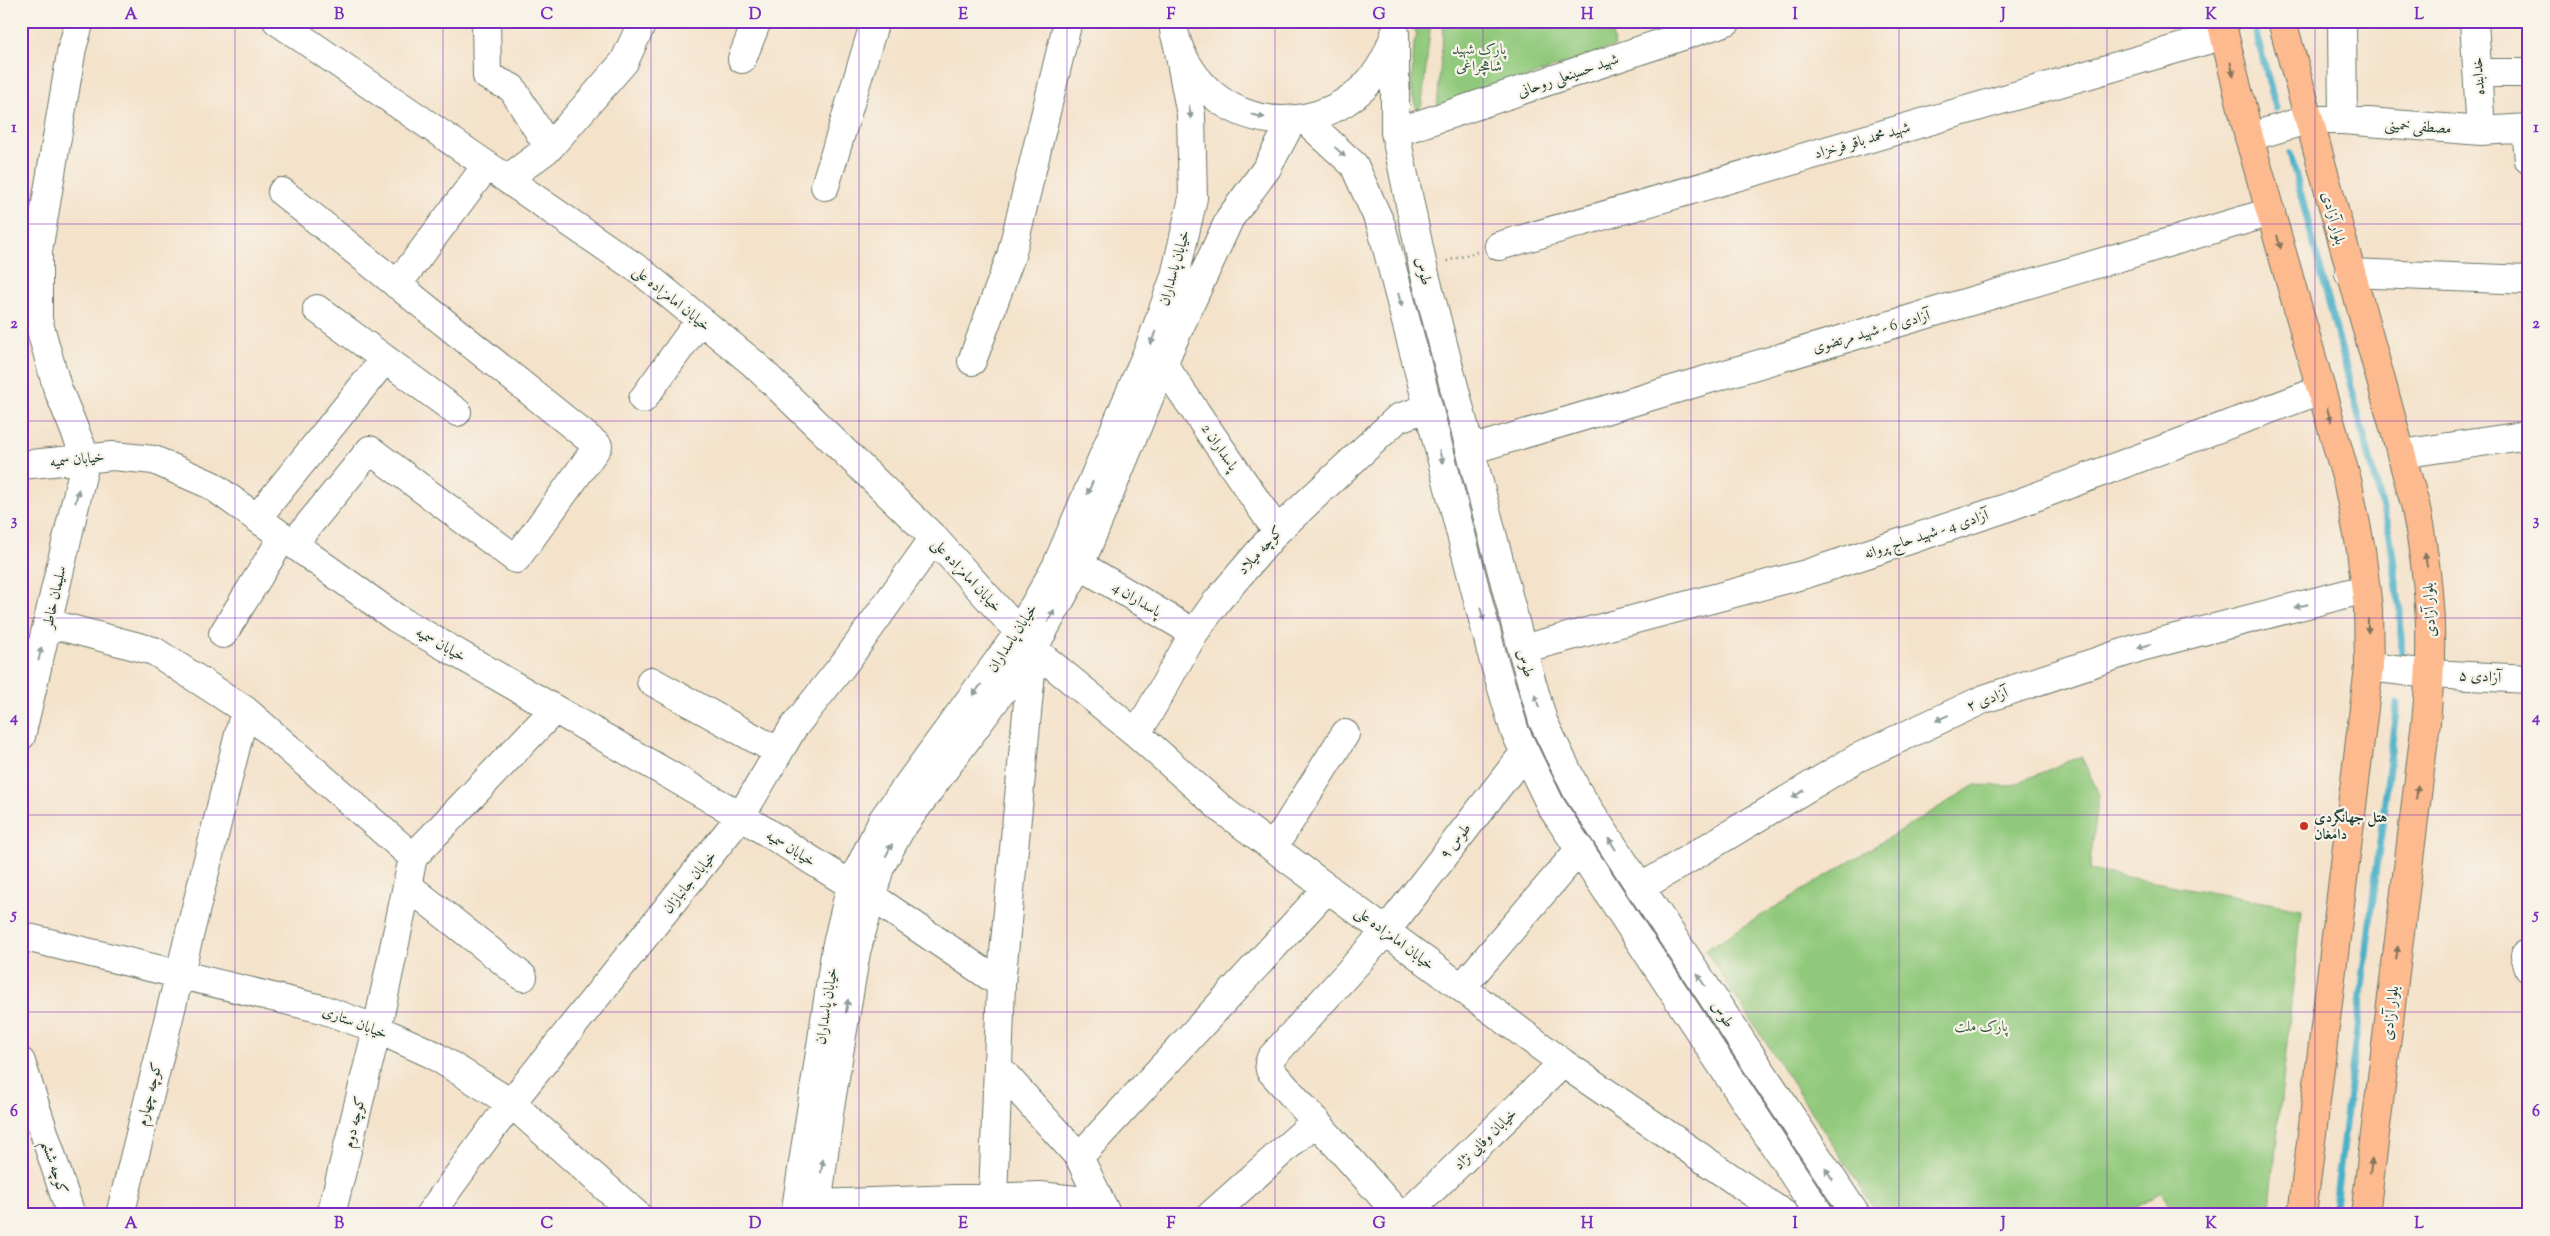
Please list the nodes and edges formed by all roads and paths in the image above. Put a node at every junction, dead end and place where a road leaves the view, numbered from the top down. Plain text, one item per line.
1 (80, 21) edge
2 (277, 21) edge
3 (486, 21) edge
4 (643, 21) edge
5 (757, 21) edge
6 (875, 21) edge
7 (1068, 21) edge
8 (1727, 21) edge
9 (2282, 21) edge
10 (2342, 21) edge
11 (2474, 21) edge
12 (1396, 27) edge
13 (2222, 28) edge
14 (1172, 32) edge
15 (742, 59) dead end
16 (2478, 73) junction
17 (2529, 73) edge
18 (1299, 119) junction
19 (2307, 120) junction
20 (2343, 120) junction
21 (1409, 128) dead end
22 (2527, 128) edge
23 (2481, 131) junction
24 (2249, 137) junction
25 (549, 148) junction
26 (2529, 160) edge
27 (497, 172) junction
28 (825, 186) dead end
29 (282, 192) dead end
30 (2271, 212) junction
31 (1499, 246) joint
32 (1423, 268) junction
33 (2350, 273) junction
34 (2529, 280) edge
35 (397, 285) junction
36 (316, 309) dead end
37 (700, 320) junction
38 (385, 359) junction
39 (972, 361) dead end
40 (1163, 364) junction
41 (2321, 390) junction
42 (643, 399) dead end
43 (1428, 408) junction
44 (457, 412) dead end
45 (2529, 435) edge
46 (1470, 450) junction
47 (2401, 454) junction
48 (86, 458) junction
49 (21, 465) edge
50 (257, 518) junction
51 (1277, 531) junction
52 (934, 538) junction
53 (288, 540) junction
54 (1080, 565) junction
55 (2365, 589) junction
56 (48, 623) junction
57 (1194, 633) junction
58 (223, 634) dead end
59 (1026, 641) junction
60 (1522, 650) junction
61 (2369, 667) junction
62 (2430, 674) junction
63 (2529, 679) edge
64 (651, 681) dead end
65 (245, 710) junction
66 (554, 710) junction
67 (1137, 734) junction
68 (1344, 734) dead end
69 (21, 736) edge
70 (779, 752) junction
71 (1525, 752) junction
72 (741, 816) junction
73 (1273, 848) junction
74 (1580, 849) junction
75 (414, 857) junction
76 (408, 885) junction
77 (1328, 888) junction
78 (1640, 888) junction
79 (861, 890) junction
80 (1386, 931) junction
81 (21, 936) edge
82 (178, 974) junction
83 (523, 977) dead end
84 (1000, 984) junction
85 (1462, 987) junction
86 (376, 1029) junction
87 (21, 1062) edge
88 (1563, 1063) junction
89 (998, 1067) junction
90 (511, 1103) junction
91 (1316, 1122) junction
92 (1079, 1157) junction
93 (993, 1198) junction
94 (1813, 1204) edge
95 (1768, 1209) edge
96 (809, 1211) edge
97 (71, 1215) edge
98 (120, 1215) edge
99 (332, 1215) edge
100 (429, 1215) edge
101 (638, 1215) edge
102 (1107, 1215) edge
103 (1211, 1215) edge
104 (1399, 1215) edge
105 (1406, 1215) edge
106 (1856, 1215) edge
107 (2302, 1215) edge
108 (2365, 1215) edge

1 - 48 street
2 - 27 street, خیابان امامزاده علی
3 - 25 street
4 - 25 street
5 - 15 street
6 - 28 street
7 - 39 street
8 - 21 street, شهید حسینعلی روحانی
9 - 19 main road, بلوار آزادی
10 - 20 street
11 - 16 street, خدابنده
12 - 18 street
12 - 32 street, طوس
13 -> 24 main road
13 - 31 street, شهید محمد باقر فرخزاد
14 -> 18 street
14 -> 59 street, خیابان پاسداران
16 - 17 street
16 - 23 street, خدابنده
18 - 40 street, خیابان پاسداران
18 -> 43 street, طوس
19 - 20 street, مصطفی خمینی
19 - 24 street, مصطفی خمینی
19 - 33 main road, بلوار آزادی
20 - 23 street, مصطفی خمینی
22 - 23 street, مصطفی خمینی
22 - 26 street
24 - 30 main road
25 - 27 street
27 - 35 street
27 - 37 street, خیابان امامزاده علی
29 - 35 street
30 -> 41 main road
30 - 46 street, آزادی 6 - شهید مرتضوی
31 - 32 path
32 - 46 street, طوس
33 - 34 street
33 - 47 main road, بلوار آزادی
35 - 53 street
36 - 38 street
37 - 42 street
37 - 52 street, خیابان امامزاده علی
38 - 44 street
38 - 50 street
40 - 51 street, پاسداران 2
40 - 54 street, خیابان پاسداران
41 -> 55 main road
41 - 60 street, آزادی 4 - شهید حاج پروانه
43 - 51 street, کوچه میلاد
43 -> 71 street, طوس
45 - 47 street
46 - 60 street, طوس
62 -> 47 main road, بلوار آزادی
48 - 49 street, خیابان سمیه
48 - 50 street, خیابان سمیه
56 -> 48 street, سلیمان خاطر
50 - 53 street, خیابان سمیه
51 - 57 street, کوچه میلاد
52 - 59 street, خیابان امامزاده علی
52 - 70 street, خیابان جانبازان
53 - 58 street
53 - 66 street, خیابان سمیه
54 - 57 street, پاسداران 4
59 -> 54 street, خیابان پاسداران
55 -> 61 main road
55 -> 78 street, آزادی ۲
56 - 65 street
69 -> 56 street, سلیمان خاطر
57 - 67 street, کوچه میلاد
59 - 67 street, خیابان امامزاده علی
59 - 79 street, خیابان پاسداران
59 - 84 street
78 -> 60 street, طوس
61 - 62 street, آزادی ۵
61 - 107 main road
62 - 63 street, آزادی ۵
108 -> 62 main road, بلوار آزادی
64 - 70 street
65 - 75 street
65 - 82 street, کوچه چهارم
66 - 72 street, خیابان سمیه
66 - 75 street
67 - 73 street, خیابان امامزاده علی
68 - 73 street
70 - 72 street, خیابان جانبازان
71 - 74 street, طوس
71 - 80 street, طوس ۹
72 - 79 street, خیابان سمیه
72 - 90 street, خیابان جانبازان
73 - 77 street, خیابان امامزاده علی
74 - 85 street
74 - 94 street, طوس
75 - 76 street, کوچه دوم
76 - 83 street
76 - 86 street, کوچه دوم
77 - 80 street, خیابان امامزاده علی
77 - 92 street
106 -> 78 street, طوس
79 - 84 street, خیابان سمیه
79 - 96 street, خیابان پاسداران
80 - 85 street, خیابان امامزاده علی
80 - 91 street, طوس ۹
81 - 82 street, خیابان ستاری
82 - 86 street, خیابان ستاری
82 - 98 street, کوچه چهارم
84 - 89 street
85 - 88 street, خیابان امامزاده علی
86 - 90 street, خیابان ستاری
86 - 99 street, کوچه دوم
87 - 97 street, کوچه ششم
88 - 95 street, خیابان امامزاده علی
88 - 105 street, خیابان وفایی نژاد
89 - 92 street
89 - 93 street
90 - 100 street, خیابان جانبازان
90 - 101 street, خیابان ستاری
91 - 103 street
91 - 104 street
92 - 102 street
93 - 96 street
93 - 102 street
94 - 95 street

